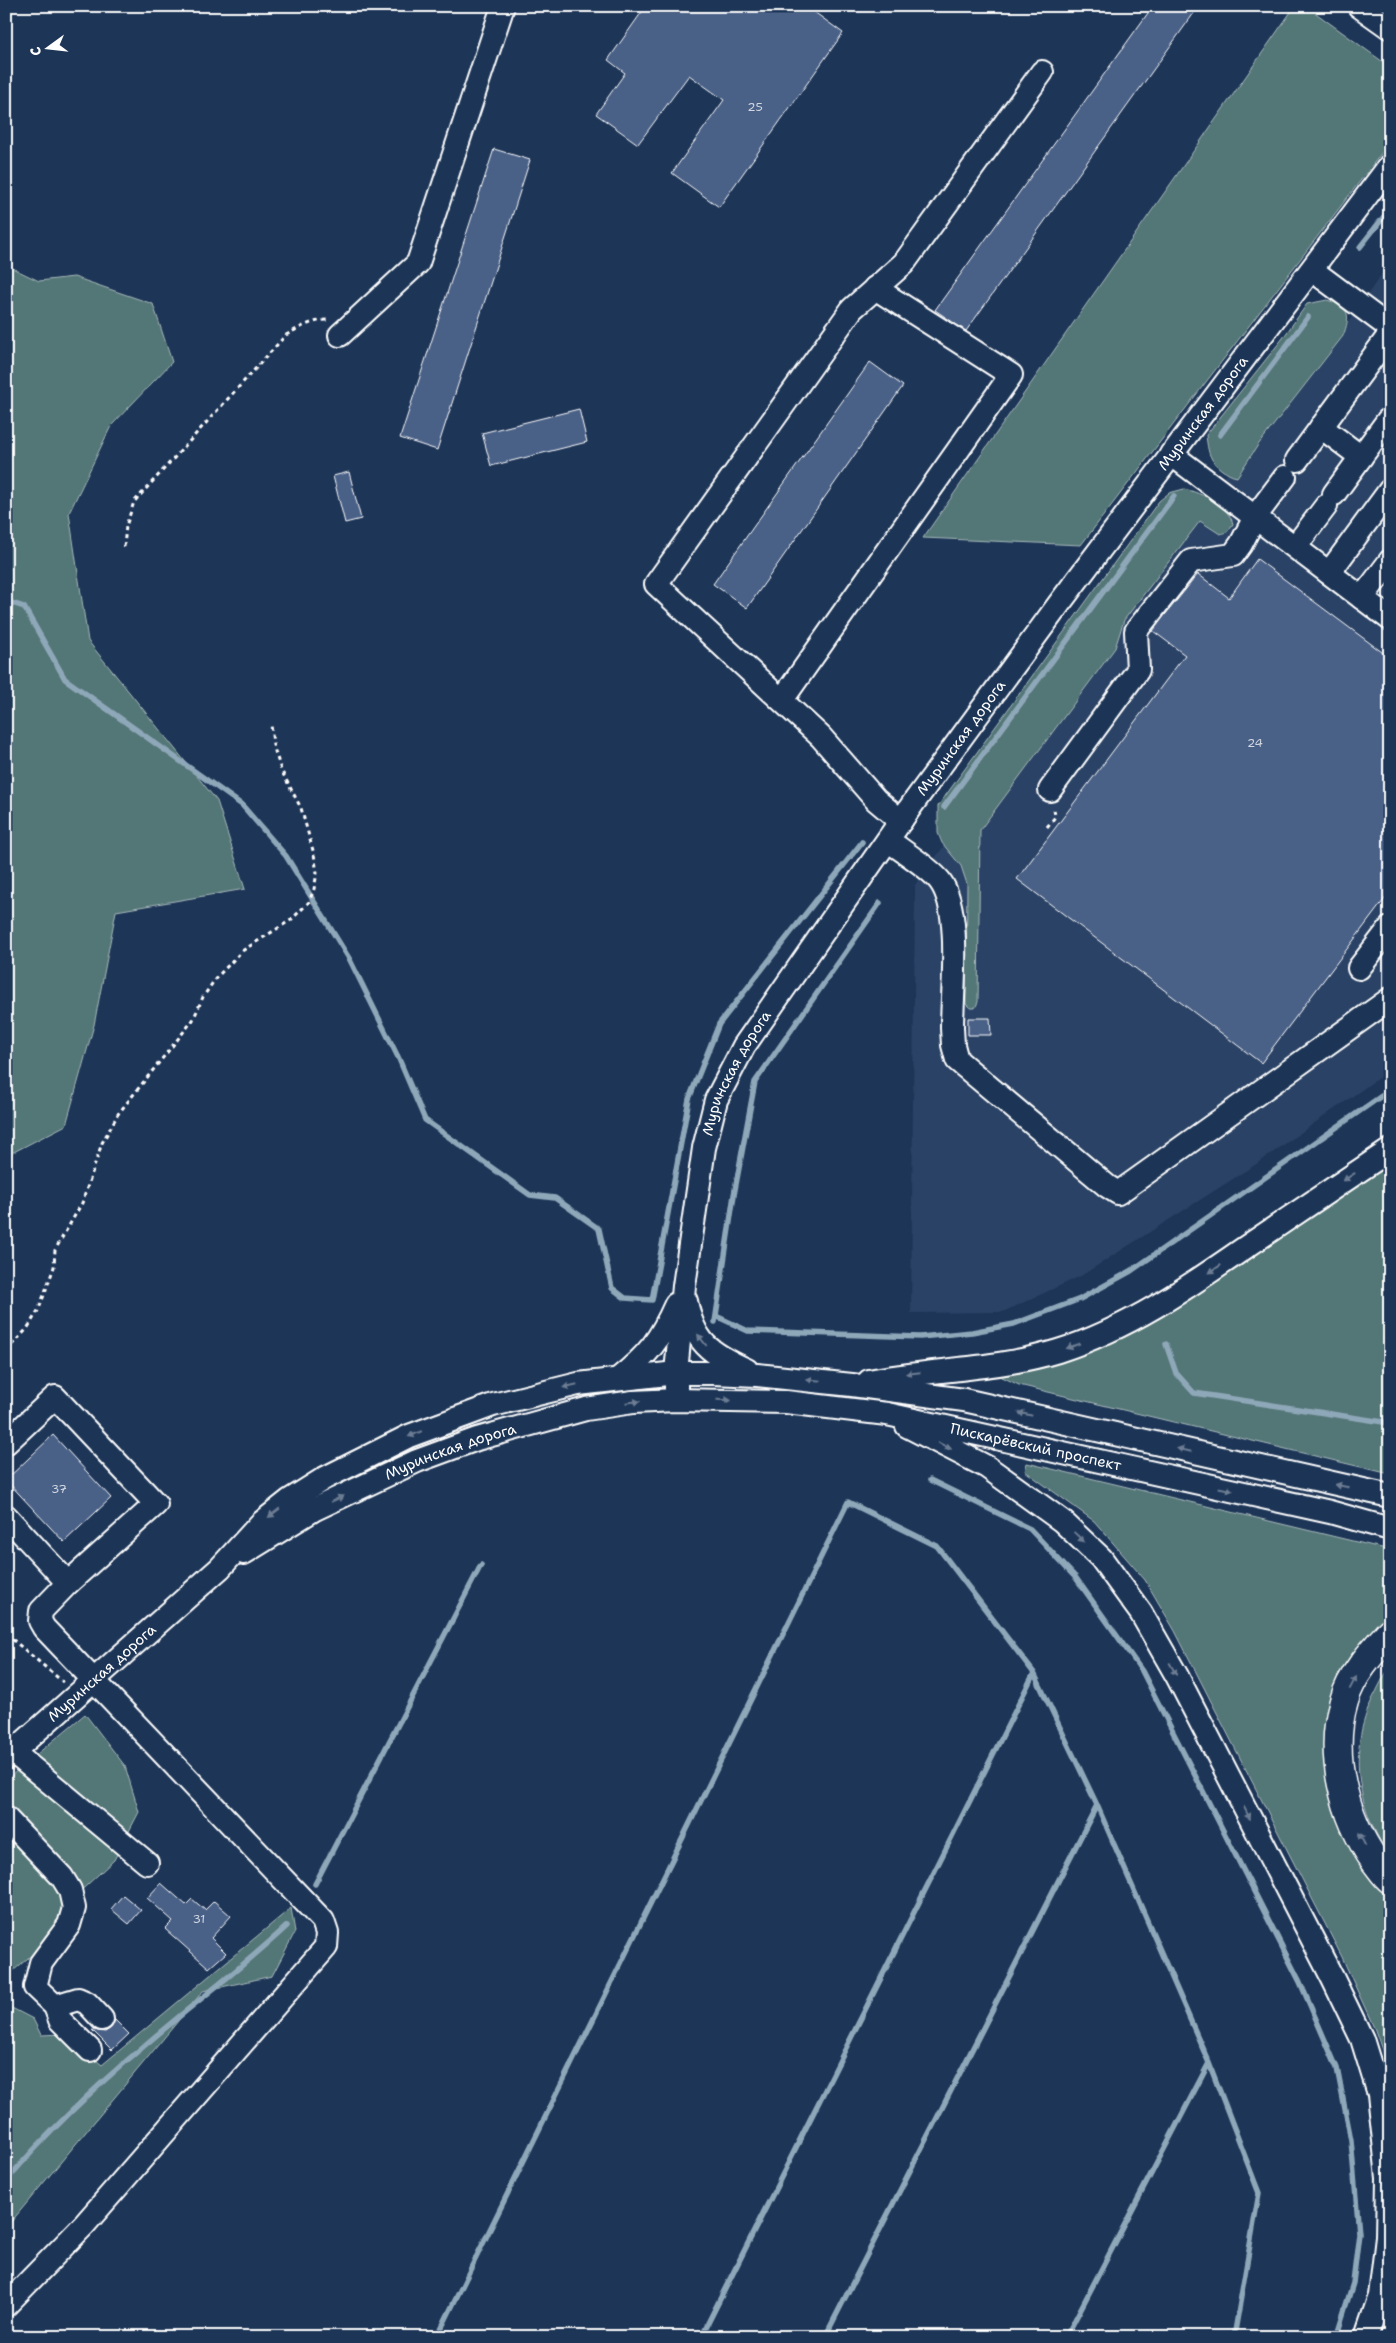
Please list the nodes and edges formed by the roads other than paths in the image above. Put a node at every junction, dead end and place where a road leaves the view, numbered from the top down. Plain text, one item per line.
1 (502, 6) edge
2 (1359, 6) edge
3 (1390, 28) edge
4 (1042, 72) dead end
5 (1390, 166) edge
6 (1312, 270) junction
7 (875, 288) junction
8 (1390, 328) edge
9 (1390, 334) edge
10 (340, 335) dead end
11 (1388, 420) dead end
12 (1322, 427) junction
13 (1171, 454) junction
14 (1361, 457) junction
15 (1390, 490) edge
16 (1255, 517) junction
17 (1295, 547) junction
18 (1390, 561) edge
19 (1329, 573) junction
20 (1362, 598) junction
21 (1390, 619) edge
22 (782, 700) junction
23 (1050, 790) dead end
24 (901, 821) junction
25 (888, 840) junction
26 (1390, 928) edge
27 (1359, 968) dead end
28 (1390, 999) edge
29 (1390, 1150) edge
30 (684, 1286) junction
31 (676, 1373) junction
32 (757, 1375) junction
33 (618, 1379) junction
34 (852, 1384) junction
35 (676, 1400) junction
36 (888, 1414) junction
37 (6, 1443) edge
38 (1390, 1496) edge
39 (6, 1516) edge
40 (1390, 1529) edge
41 (220, 1568) junction
42 (68, 1583) junction
43 (1390, 1632) edge
44 (87, 1688) junction
45 (10, 1755) edge
46 (6, 1818) edge
47 (147, 1863) dead end
48 (1390, 1878) edge
49 (55, 2006) junction
50 (102, 2019) dead end
51 (90, 2050) dead end
52 (6, 2305) edge
53 (1366, 2337) edge

1 - 10 street
2 - 3 street
4 - 7 street
5 - 6 street, Муринская дорога
6 - 8 street
6 - 13 street, Муринская дорога
7 - 22 street
7 - 22 street
9 - 12 street
11 - 14 street
12 - 14 street
12 - 16 street
13 - 16 street
13 - 24 street, Муринская дорога
14 - 17 street
15 - 19 street
16 - 17 street
16 - 23 street
17 - 19 street
18 - 20 street
19 - 20 street
20 - 21 street
22 - 24 street
24 - 25 street, Муринская дорога
25 - 28 street
25 - 30 street, Муринская дорога
26 - 27 street
29 -> 34 street
30 - 31 street, Муринская дорога
32 -> 30 street
30 - 33 street
31 - 32 street, Пискарёвский проспект
31 - 33 street, Муринская дорога
31 - 35 street, Муринская дорога
34 -> 32 street, Пискарёвский проспект
33 -> 41 street, Муринская дорога
38 -> 34 street, Пискарёвский проспект
35 -> 36 street, Пискарёвский проспект
41 -> 35 street, Муринская дорога
36 -> 40 street, Пискарёвский проспект
36 -> 53 street
37 - 42 street
39 - 42 street
41 - 44 street, Муринская дорога
42 - 44 street
48 -> 43 main road
44 - 45 street, Муринская дорога
44 - 52 street
45 - 47 street
46 - 49 street
49 - 50 street
49 - 51 street

